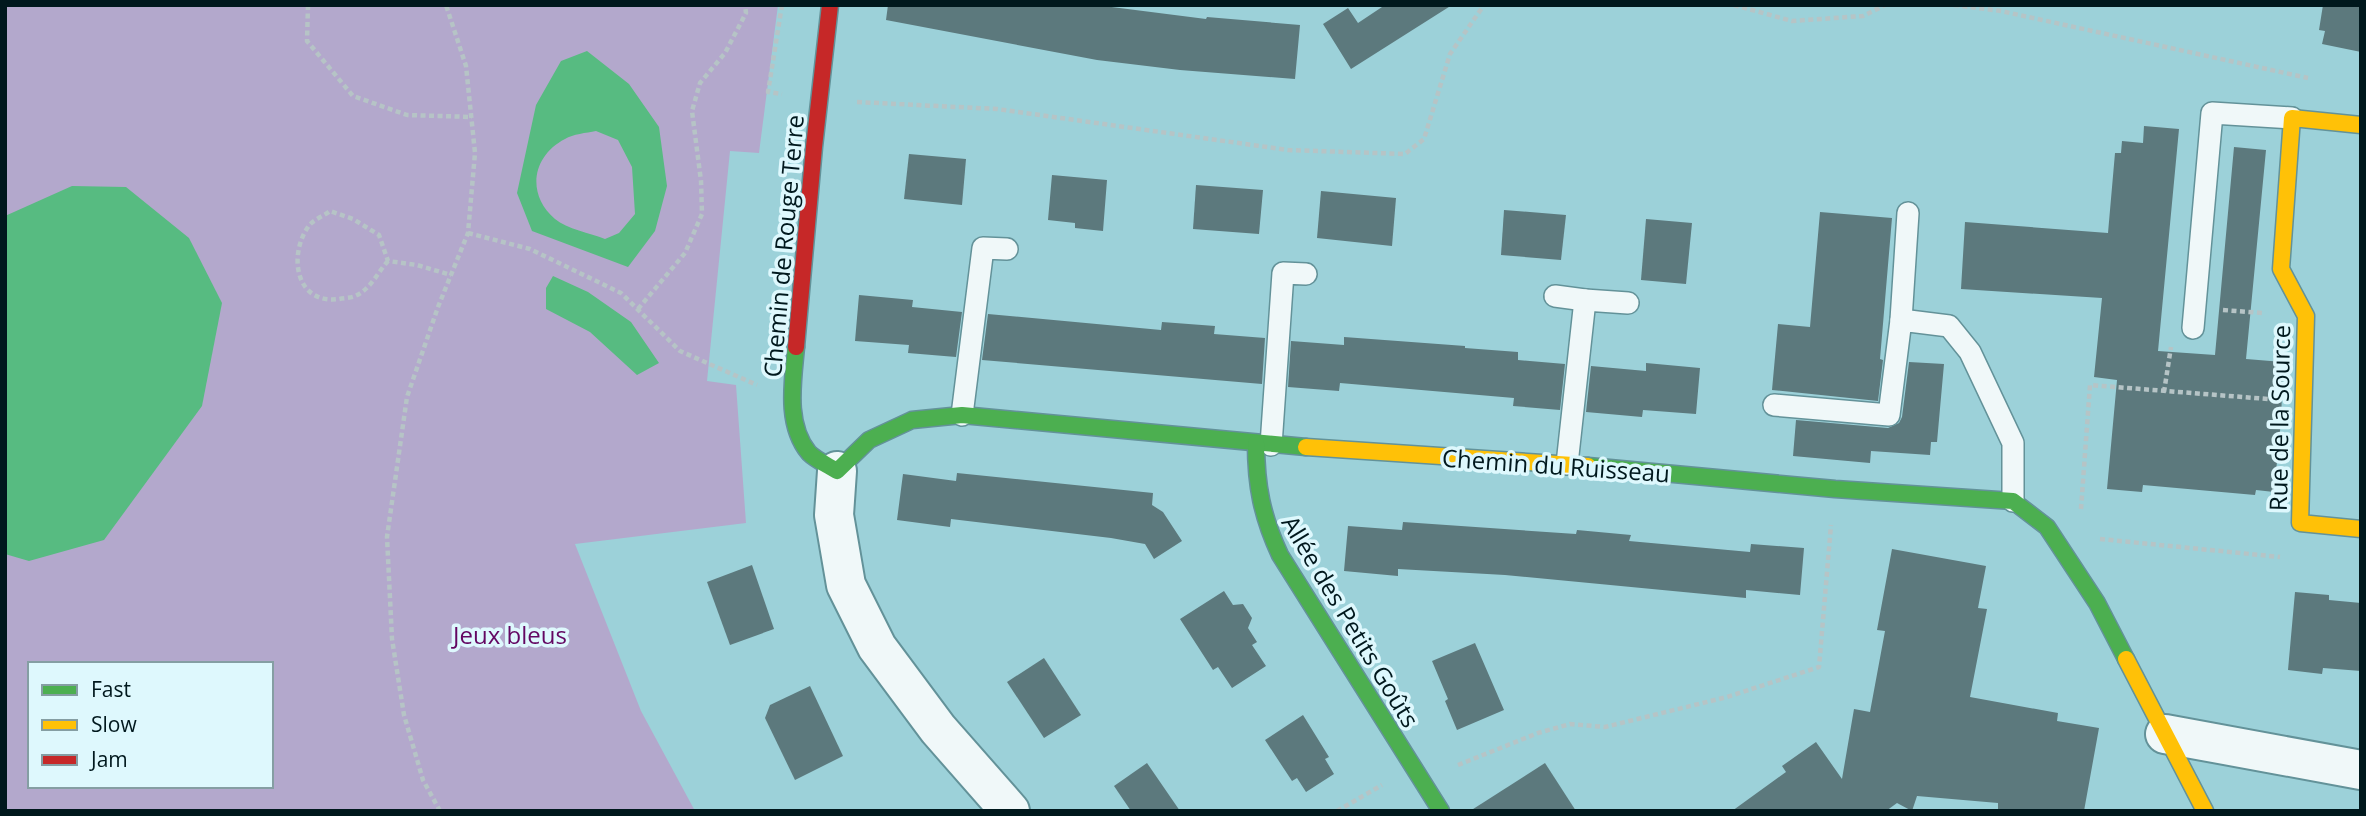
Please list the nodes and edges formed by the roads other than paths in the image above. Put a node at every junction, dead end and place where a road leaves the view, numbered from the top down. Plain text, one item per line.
1 (830, 5) edge
2 (2292, 118) junction
3 (2361, 125) edge
4 (1908, 213) dead end
5 (1007, 249) dead end
6 (1306, 274) dead end
7 (1555, 296) dead end
8 (1585, 300) junction
9 (1628, 303) dead end
10 (2194, 318) road end
11 (1901, 320) junction
12 (1774, 405) dead end
13 (962, 415) junction
14 (1263, 444) junction
15 (1567, 464) junction
16 (837, 471) junction
17 (2013, 501) junction
18 (2361, 529) edge
19 (2165, 734) junction
20 (2361, 771) edge
21 (1010, 811) edge
22 (1441, 811) edge
23 (2205, 811) edge

1 - 16 street, Chemin de Rouge Terre
2 - 3 street
2 - 10 lane
2 - 18 street, Rue de la Source
4 - 11 lane
5 - 13 lane
6 - 14 lane
7 - 8 lane
8 - 9 lane
8 - 15 lane
11 - 12 lane
11 - 17 lane
13 - 14 street, Chemin du Ruisseau
13 - 16 street, Chemin du Ruisseau
14 - 15 street, Chemin du Ruisseau
14 - 22 street, Allée des Petits Goûts
15 - 17 street, Chemin du Ruisseau
16 - 21 street
17 - 19 street
19 - 20 street
19 - 23 street

